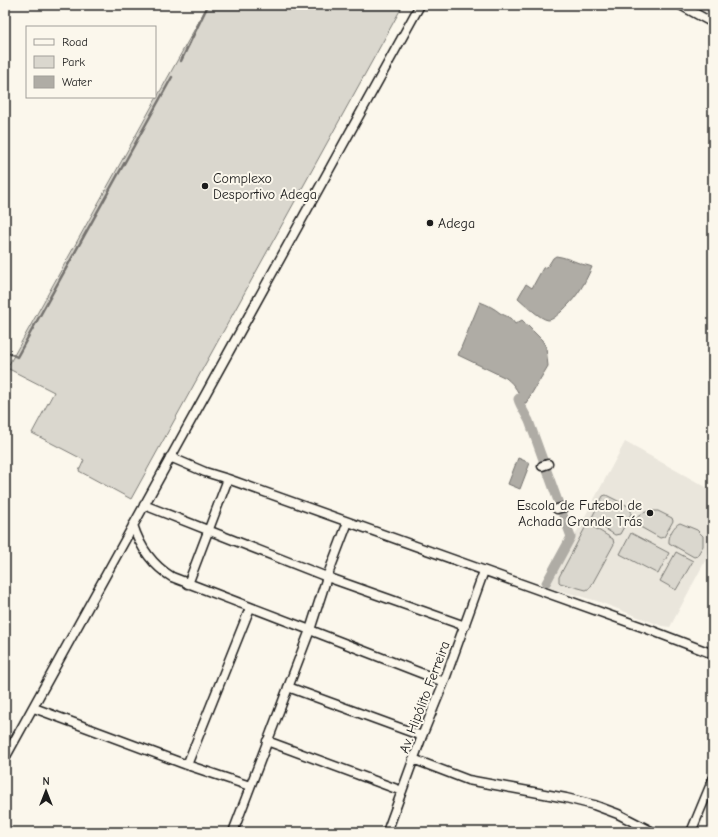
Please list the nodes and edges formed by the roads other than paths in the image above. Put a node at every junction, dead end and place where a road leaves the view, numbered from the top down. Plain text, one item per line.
1 (420, 5) edge
2 (680, 5) edge
3 (713, 23) edge
4 (170, 457) junction
5 (228, 479) junction
6 (144, 505) junction
7 (348, 522) junction
8 (133, 525) junction
9 (208, 531) junction
10 (484, 571) junction
11 (327, 577) junction
12 (188, 584) junction
13 (250, 608) junction
14 (465, 626) junction
15 (310, 630) junction
16 (713, 654) edge
17 (444, 682) junction
18 (288, 687) junction
19 (34, 708) junction
20 (422, 736) junction
21 (267, 741) junction
22 (5, 758) edge
23 (413, 759) junction
24 (187, 765) junction
25 (713, 778) edge
26 (250, 786) junction
27 (402, 791) junction
28 (233, 832) edge
29 (387, 832) edge
30 (653, 832) edge
31 (691, 832) edge

1 - 4 street
2 - 3 street
4 - 5 street
4 - 6 street
5 - 7 street
5 - 9 street
6 - 8 street
6 - 9 street
7 - 10 street
7 - 11 street
8 - 12 street
8 - 19 street
9 - 11 street
9 - 12 street
10 - 14 street, Av. Hipólito Ferreira
10 - 16 street
11 - 14 street
11 - 15 street
12 - 13 street
13 - 15 street
13 - 24 street
14 - 17 street, Av. Hipólito Ferreira
15 - 17 street
15 - 18 street
17 - 20 street, Av. Hipólito Ferreira
18 - 20 street
18 - 21 street
19 - 22 street
19 - 24 street
20 - 23 street, Av. Hipólito Ferreira
21 - 26 street
21 - 27 street
23 - 27 street, Av. Hipólito Ferreira
23 - 30 street
24 - 26 street
25 - 31 street
26 - 28 street
27 - 29 street, Av. Hipólito Ferreira

